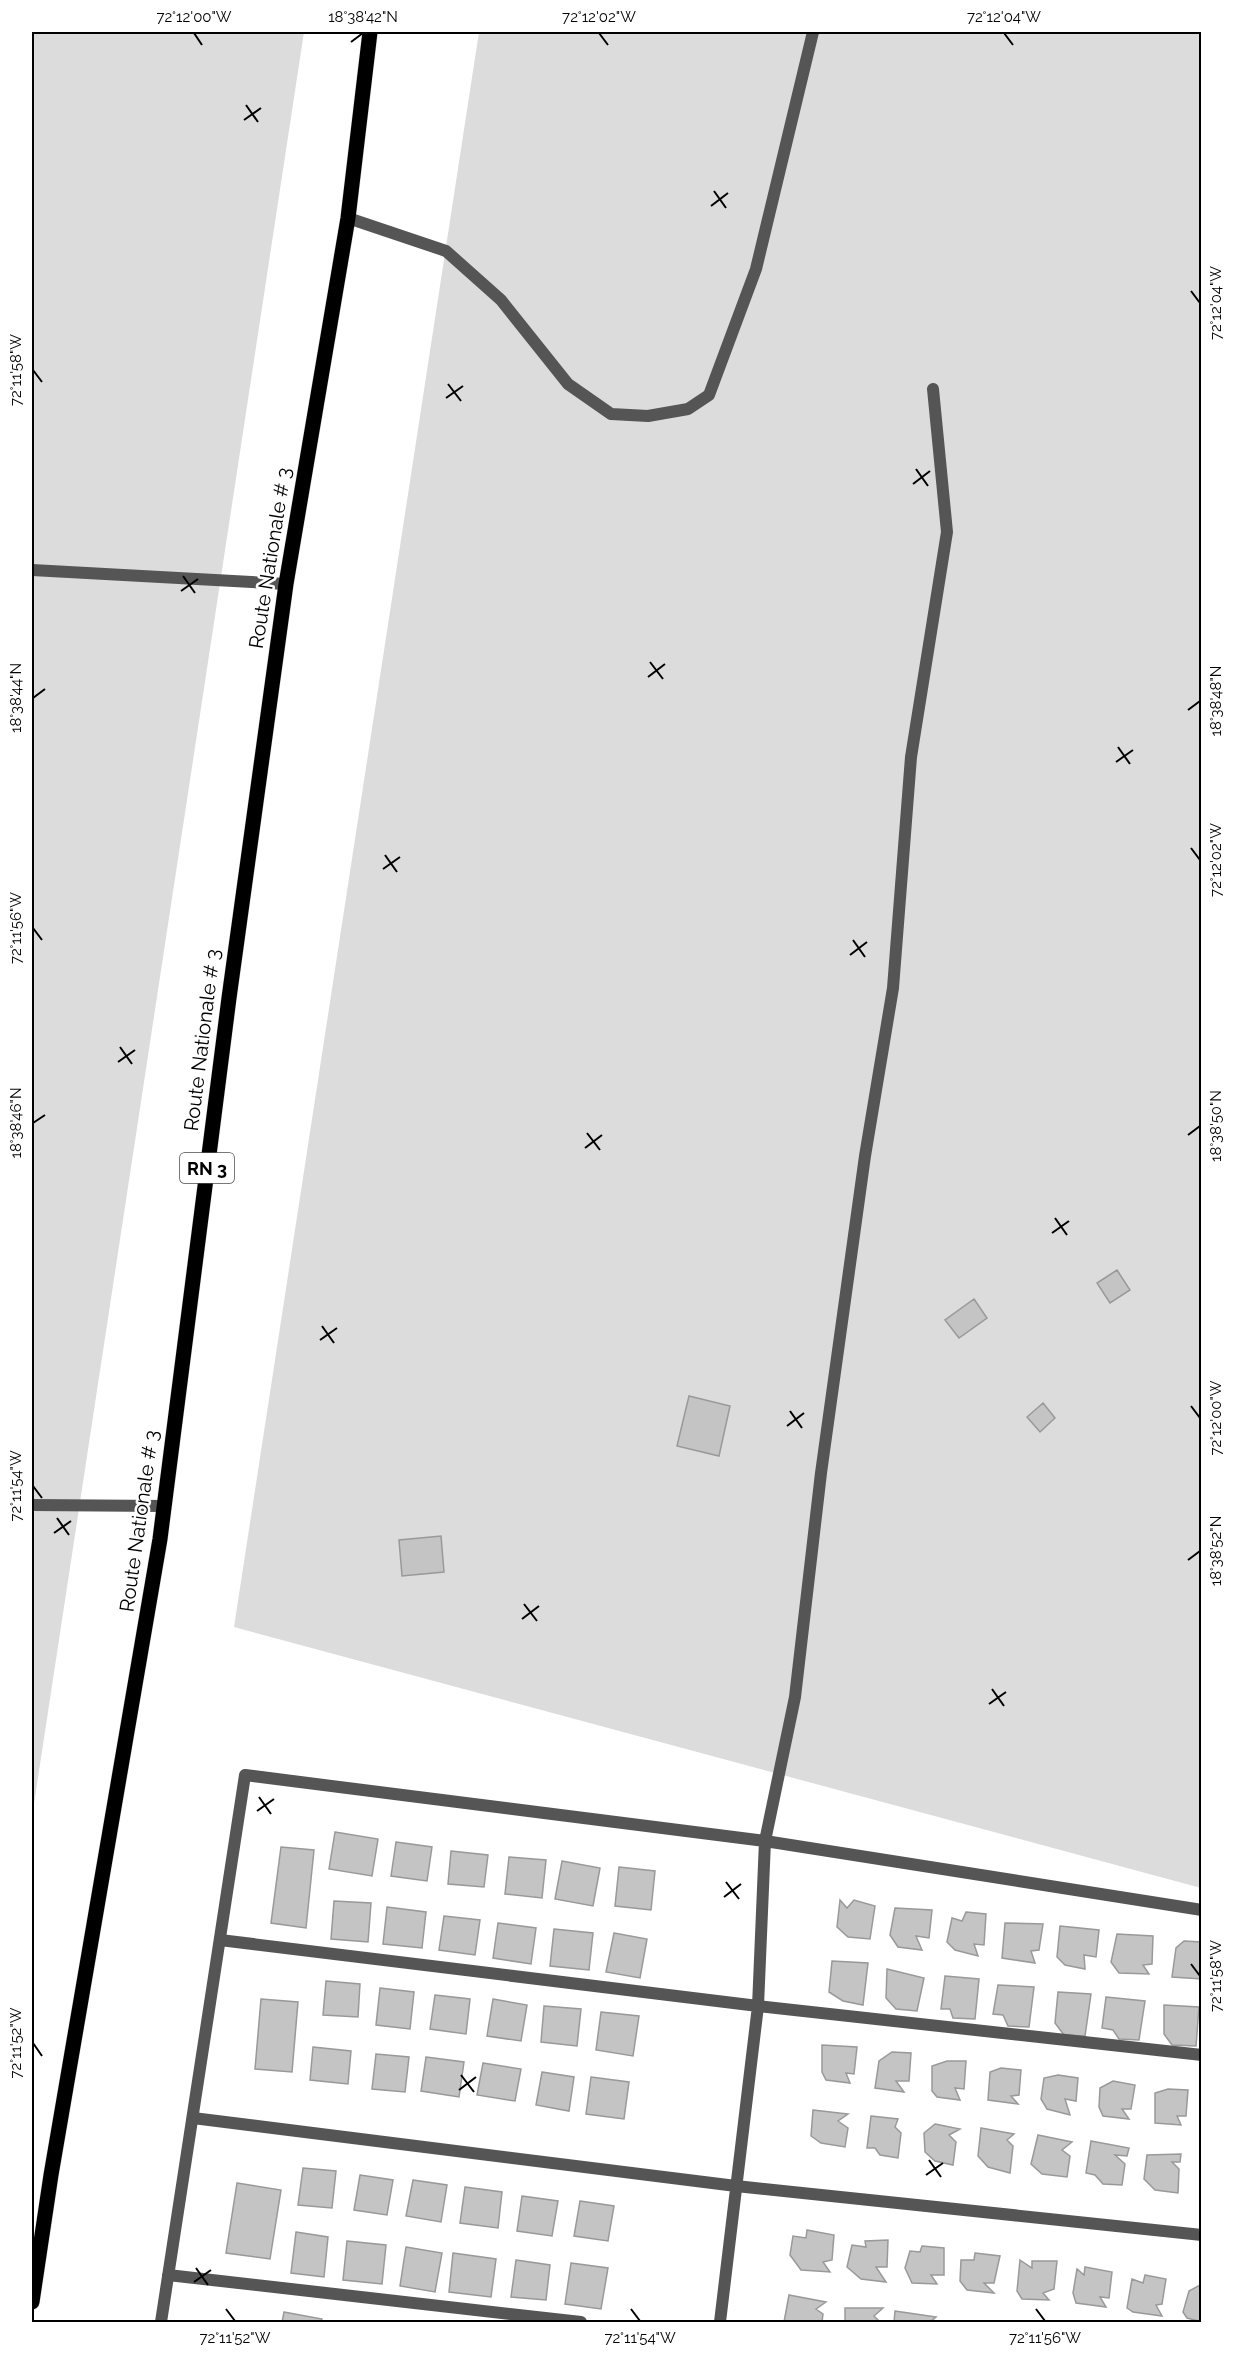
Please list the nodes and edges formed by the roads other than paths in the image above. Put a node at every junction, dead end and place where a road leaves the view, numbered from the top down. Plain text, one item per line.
1 (370, 32) edge
2 (813, 32) edge
3 (348, 218) junction
4 (933, 389) dead end
5 (32, 570) edge
6 (286, 584) junction
7 (32, 1505) edge
8 (164, 1506) junction
9 (765, 1840) junction
10 (1202, 1910) edge
11 (220, 1940) junction
12 (758, 2006) junction
13 (1202, 2055) edge
14 (193, 2118) junction
15 (736, 2186) junction
16 (1202, 2235) edge
17 (168, 2275) junction
18 (32, 2302) edge
19 (161, 2322) edge
20 (581, 2322) edge
21 (720, 2322) edge

1 - 3 main road, Route Nationale # 3 / RN 3
2 - 3 street
3 - 6 main road, Route Nationale # 3 / RN 3
4 - 9 street
5 - 6 street
6 - 8 main road, Route Nationale # 3 / RN 3
7 - 8 street
8 - 18 main road, Route Nationale # 3 / RN 3
9 - 10 street
9 - 11 street
9 - 12 street
11 - 12 street
11 - 14 street
12 - 13 street
12 - 15 street
14 - 15 street
14 - 17 street
15 - 16 street
15 - 21 street
17 - 19 street
17 - 20 street

